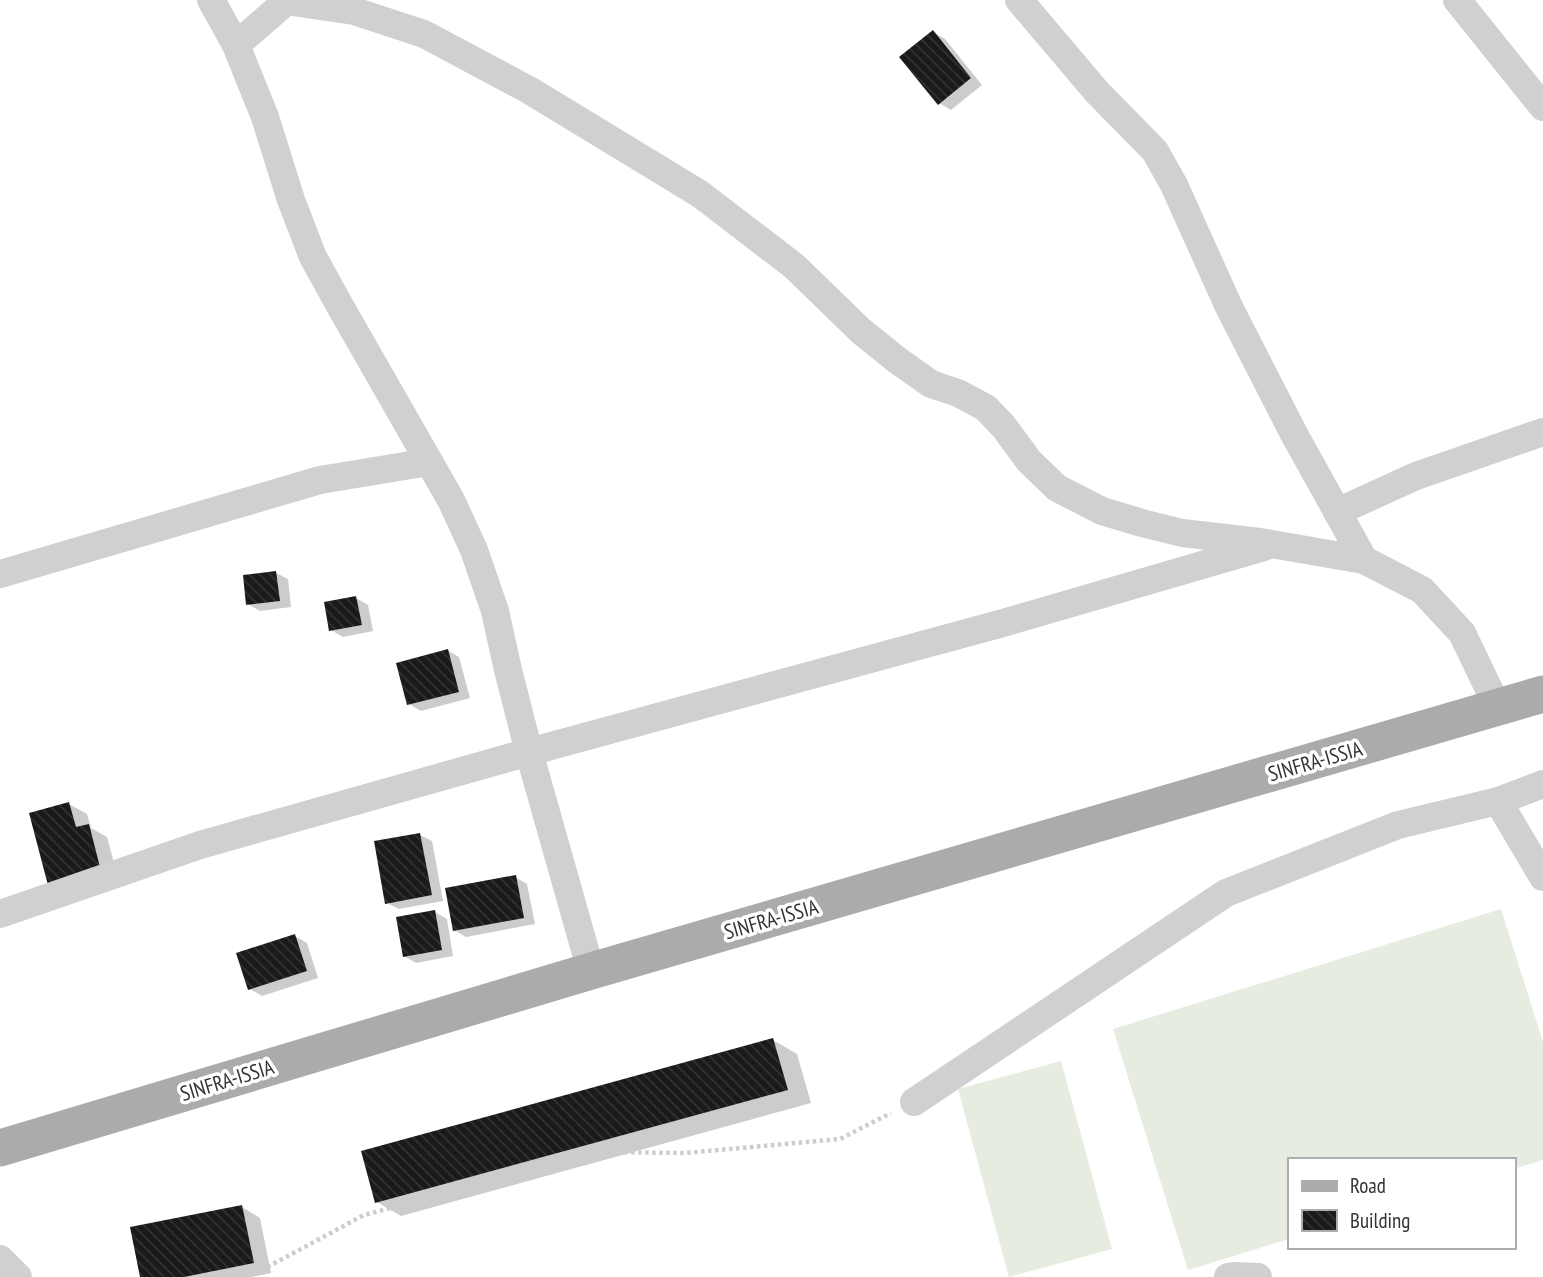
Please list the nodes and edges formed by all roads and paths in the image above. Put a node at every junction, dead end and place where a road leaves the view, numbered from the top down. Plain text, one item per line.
1 (211, 0) edge
2 (1019, 0) edge
3 (1457, 0) edge
4 (287, 1) edge
5 (236, 45) junction
6 (1543, 107) edge
7 (1543, 432) edge
8 (429, 462) junction
9 (1337, 512) junction
10 (1273, 544) junction
11 (1364, 560) junction
12 (0, 574) edge
13 (1543, 694) edge
14 (1498, 708) junction
15 (529, 752) junction
16 (1543, 784) edge
17 (1498, 801) junction
18 (1543, 877) edge
19 (0, 914) edge
20 (591, 971) junction
21 (914, 1102) joint
22 (0, 1148) edge
23 (0, 1259) edge
24 (18, 1277) edge
25 (249, 1277) edge
26 (1228, 1277) edge
27 (1258, 1277) edge

1 - 5 street
2 - 9 street
3 - 6 street
4 - 5 street
4 - 10 street
5 - 8 street
7 - 9 street
8 - 12 street
8 - 15 street
9 - 11 street
10 - 11 street
10 - 15 street
11 - 14 street
13 - 14 main road, SINFRA-ISSIA
14 - 20 main road, SINFRA-ISSIA
15 - 19 street
15 - 20 street
16 - 17 street
17 - 18 street
17 - 21 street
20 - 22 main road, SINFRA-ISSIA
21 - 25 path
23 - 24 street
26 - 27 street

